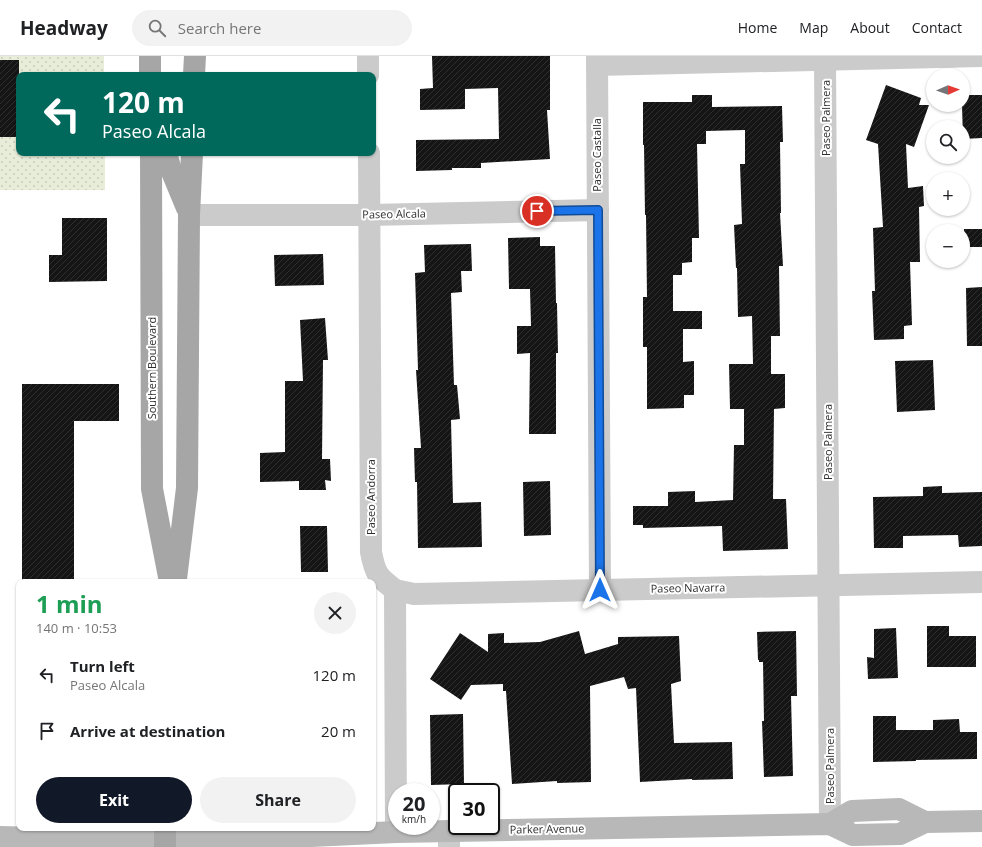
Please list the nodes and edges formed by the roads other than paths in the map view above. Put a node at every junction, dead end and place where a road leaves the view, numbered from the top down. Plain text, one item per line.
1 (150, 56) edge
2 (195, 56) edge
3 (368, 56) edge
4 (982, 56) edge
5 (597, 60) edge
6 (825, 60) junction
7 (150, 72) edge
8 (194, 72) edge
9 (368, 72) edge
10 (151, 156) edge
11 (167, 156) edge
12 (192, 156) edge
13 (368, 156) edge
14 (598, 210) junction
15 (189, 215) junction
16 (369, 215) junction
17 (169, 579) edge
18 (175, 579) edge
19 (982, 582) edge
20 (829, 585) junction
21 (395, 590) junction
22 (600, 590) junction
23 (396, 783) edge
24 (982, 821) edge
25 (830, 824) junction
26 (388, 832) edge
27 (419, 835) edge
28 (0, 837) edge
29 (165, 839) edge
30 (449, 839) edge

1 - 7 main road
2 - 8 main road
3 - 9 street
4 - 6 street
5 - 6 street
5 - 14 street, Paseo Castalla
6 - 20 street, Paseo Palmera
10 - 17 main road, Southern Boulevard
11 - 15 main road
12 - 15 main road
13 - 16 street, Paseo Andorra
14 - 16 street, Paseo Alcala
14 - 22 street, Paseo Castalla
15 - 16 street, Paseo Alcala
15 - 18 main road
16 - 21 street, Paseo Andorra
19 - 20 street, Paseo Navarra
20 - 22 street, Paseo Navarra
20 - 25 street, Paseo Palmera
21 - 22 street, Paseo Navarra
21 - 23 street
24 - 25 street, Parker Avenue
25 - 30 street, Parker Avenue
26 - 29 street, Parker Avenue
27 - 30 street, Parker Avenue
28 - 29 street, Parker Avenue

